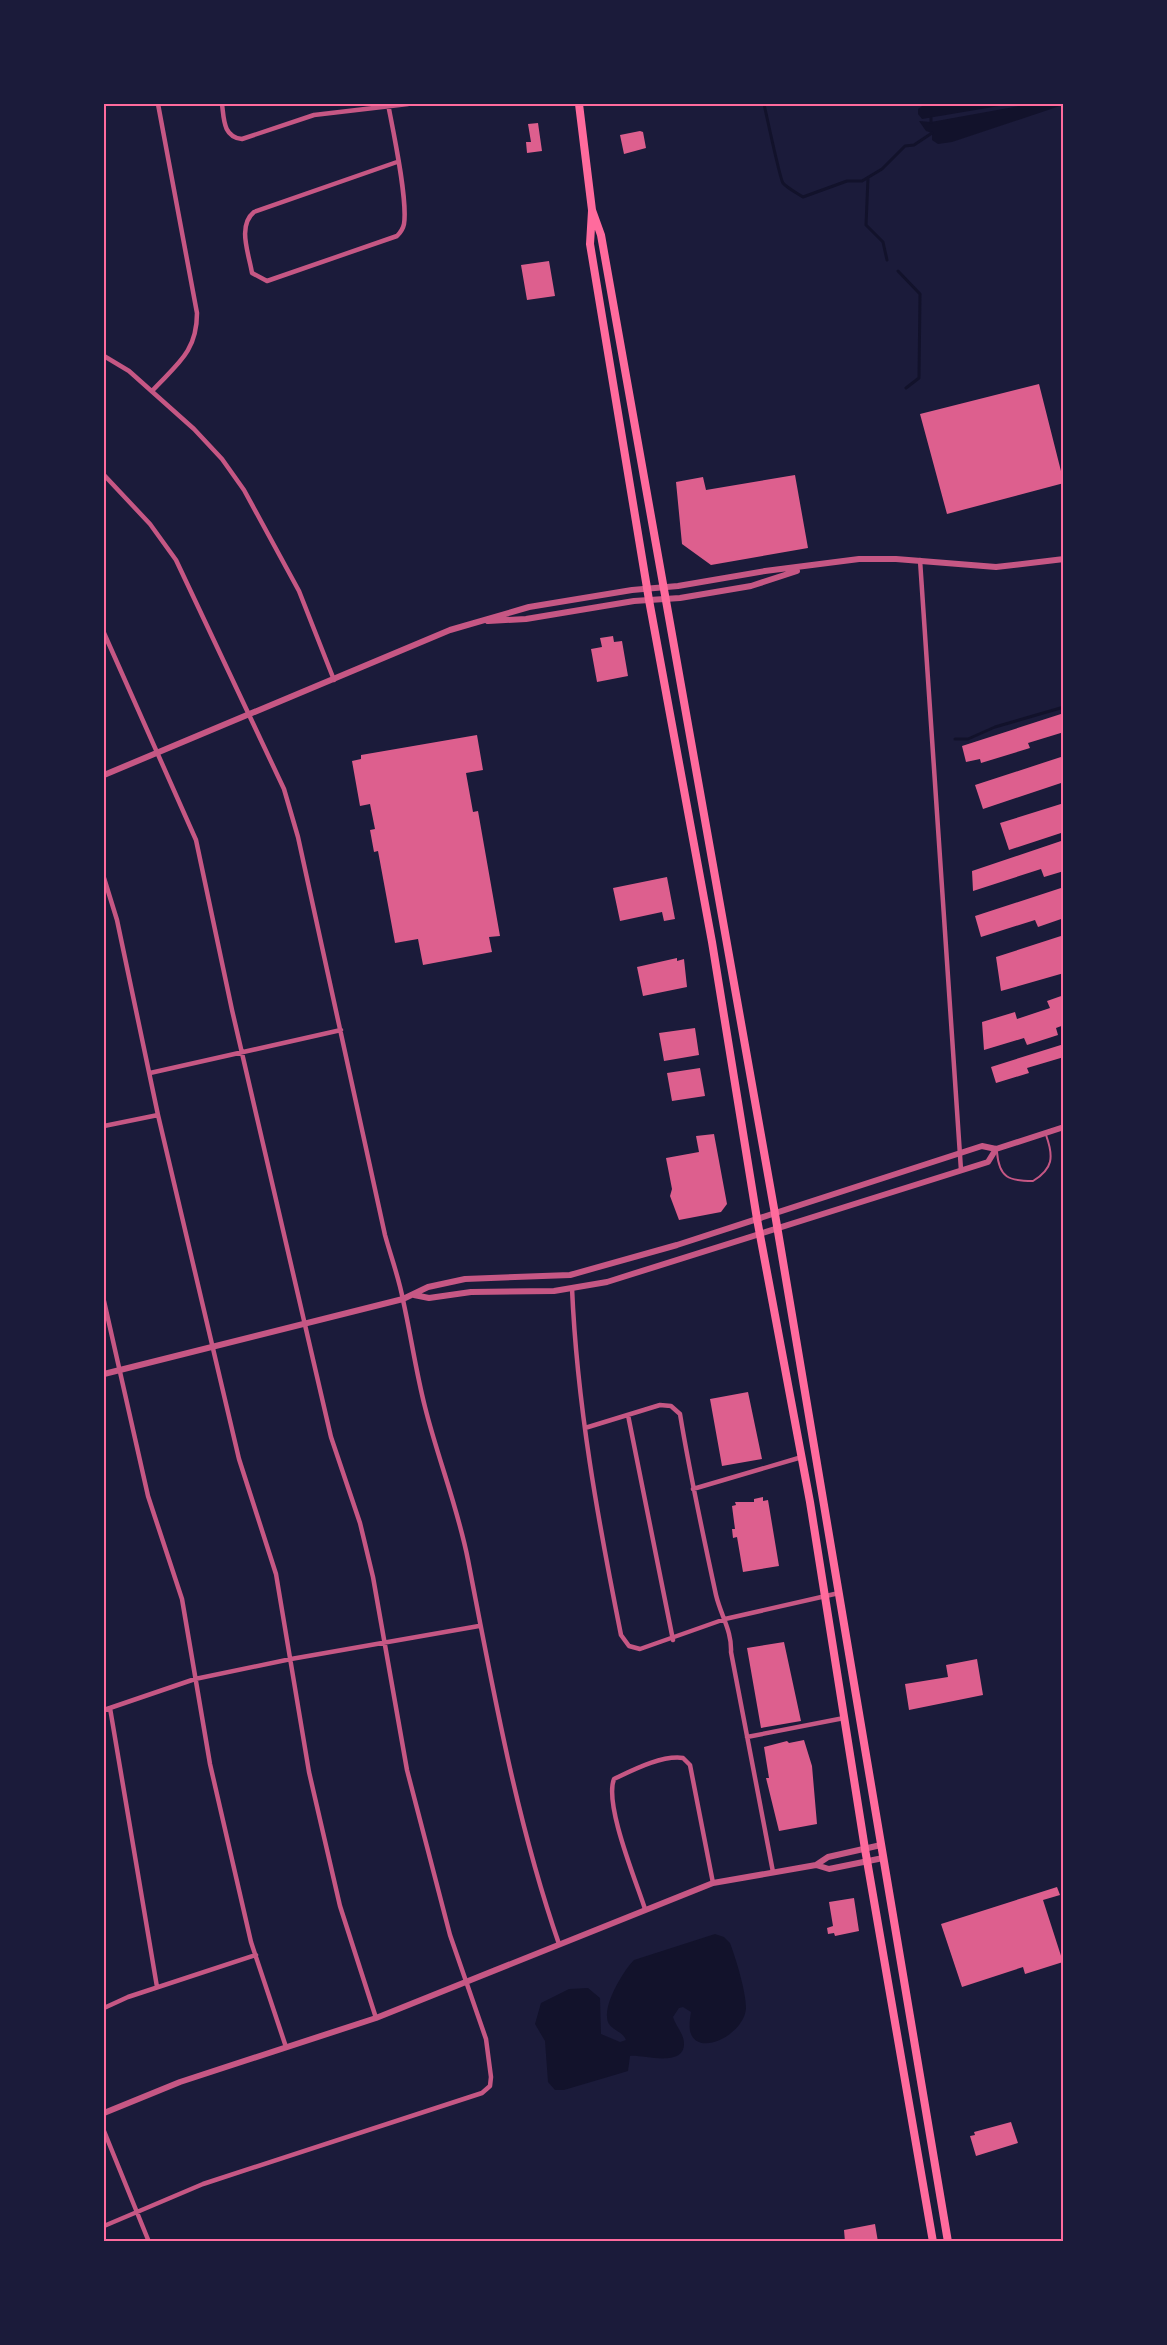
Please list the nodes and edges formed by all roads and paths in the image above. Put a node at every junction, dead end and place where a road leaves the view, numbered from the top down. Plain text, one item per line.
1 (159, 104) edge
2 (222, 104) edge
3 (408, 104) edge
4 (579, 104) edge
5 (389, 105) edge
6 (398, 162) junction
7 (592, 210) junction
8 (104, 356) edge
9 (152, 391) junction
10 (104, 475) edge
11 (1064, 559) edge
12 (920, 560) junction
13 (807, 567) junction
14 (663, 587) junction
15 (647, 588) junction
16 (664, 599) junction
17 (649, 600) junction
18 (478, 622) junction
19 (104, 633) edge
20 (334, 680) junction
21 (250, 714) junction
22 (157, 752) junction
23 (104, 775) edge
24 (104, 878) edge
25 (341, 1030) junction
26 (243, 1053) junction
27 (150, 1073) junction
28 (158, 1115) junction
29 (104, 1126) edge
30 (1064, 1127) edge
31 (1045, 1133) junction
32 (996, 1149) junction
33 (960, 1154) junction
34 (961, 1170) junction
35 (775, 1214) junction
36 (757, 1219) junction
37 (777, 1227) junction
38 (761, 1232) junction
39 (573, 1288) junction
40 (414, 1295) junction
41 (403, 1299) junction
42 (104, 1301) edge
43 (304, 1324) junction
44 (212, 1348) junction
45 (121, 1370) junction
46 (104, 1374) edge
47 (628, 1415) junction
48 (585, 1428) junction
49 (802, 1457) junction
50 (693, 1489) junction
51 (839, 1593) junction
52 (826, 1595) junction
53 (725, 1619) junction
54 (479, 1626) junction
55 (673, 1640) junction
56 (383, 1644) junction
57 (291, 1659) junction
58 (195, 1679) junction
59 (110, 1708) junction
60 (104, 1710) edge
61 (845, 1718) junction
62 (747, 1737) junction
63 (881, 1845) junction
64 (865, 1849) junction
65 (883, 1858) junction
66 (868, 1862) junction
67 (816, 1864) junction
68 (773, 1872) junction
69 (713, 1883) junction
70 (645, 1909) junction
71 (559, 1944) junction
72 (256, 1955) junction
73 (465, 1982) junction
74 (158, 1987) junction
75 (104, 2008) edge
76 (376, 2018) junction
77 (286, 2048) junction
78 (104, 2113) edge
79 (104, 2131) edge
80 (137, 2211) junction
81 (104, 2226) edge
82 (149, 2241) edge
83 (933, 2241) edge
84 (948, 2241) edge

1 - 9 street
2 - 5 street
3 - 5 street
4 - 7 main road
5 - 6 street
6 - 6 street
7 - 14 main road
7 - 15 main road
8 - 9 street
9 - 20 street
10 - 21 street
11 - 12 street
12 - 13 street
12 - 33 street
13 - 14 street
13 - 16 street
14 - 15 street
14 - 16 main road
15 - 17 main road
15 - 18 street
16 - 17 street
16 - 35 main road
17 - 18 street
17 - 36 main road
18 - 20 street
19 - 22 street
20 - 21 street
21 - 22 street
21 - 25 street
22 - 23 street
22 - 26 street
24 - 27 street
25 - 26 street
25 - 41 street
26 - 27 street
26 - 43 street
27 - 28 street
28 - 29 street
28 - 44 street
30 - 31 street
31 - 32 street
31 - 32 lane
32 - 33 street
32 - 34 street
33 - 34 street
33 - 35 street
34 - 37 street
35 - 36 street
35 - 37 main road
36 - 38 main road
36 - 40 street
37 - 38 street
37 - 51 main road
38 - 39 street
38 - 49 main road
39 - 40 street
39 - 48 street
40 - 41 street
41 - 43 street
41 - 54 street
42 - 45 street
43 - 44 street
43 - 56 street
44 - 45 street
44 - 57 street
45 - 46 street
45 - 58 street
47 - 48 street
47 - 50 street
47 - 55 street
48 - 55 street
49 - 50 street
49 - 52 main road
50 - 53 street
51 - 52 street
51 - 63 main road
52 - 53 street
52 - 61 main road
53 - 55 street
53 - 62 street
54 - 56 street
54 - 71 street
56 - 57 street
56 - 73 street
57 - 58 street
57 - 76 street
58 - 59 street
58 - 72 street
59 - 60 street
59 - 74 street
61 - 62 street
61 - 64 main road
62 - 68 street
63 - 64 street
63 - 65 main road
64 - 66 main road
64 - 67 street
65 - 66 street
65 - 84 main road
66 - 67 street
66 - 83 main road
67 - 68 street
68 - 69 street
69 - 70 street
69 - 70 street
70 - 71 street
71 - 73 street
72 - 74 street
72 - 77 street
73 - 76 street
73 - 80 street
74 - 75 street
76 - 77 street
77 - 78 street
79 - 80 street
80 - 81 street
80 - 82 street

